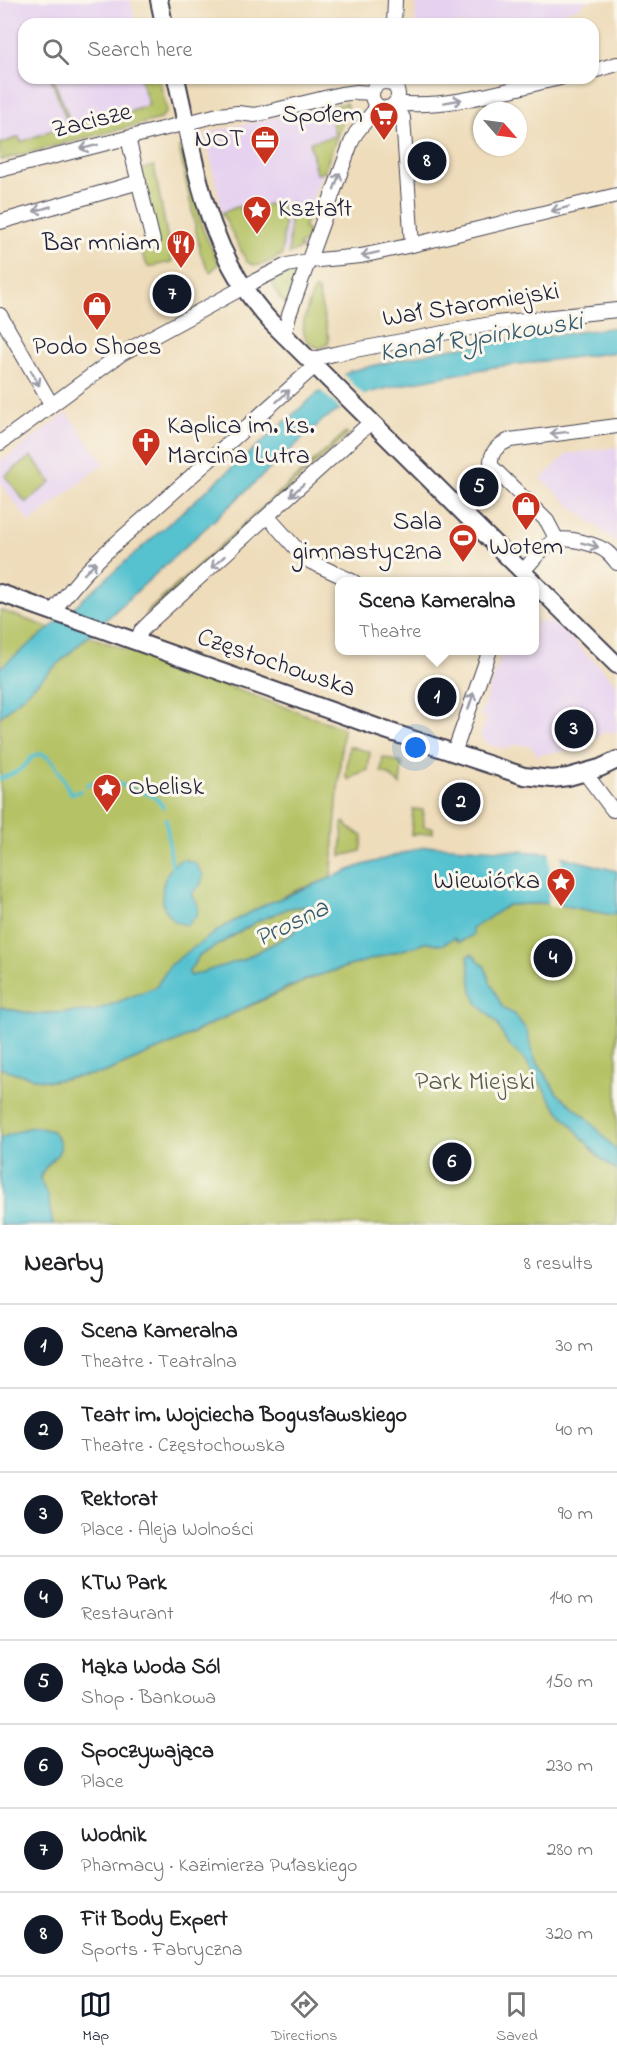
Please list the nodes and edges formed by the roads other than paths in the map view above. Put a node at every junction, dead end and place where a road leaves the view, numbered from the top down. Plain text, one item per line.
1 (159, 0) edge
2 (395, 0) edge
3 (163, 18) edge
4 (394, 18) edge
5 (617, 64) edge
6 (599, 69) edge
7 (177, 84) edge
8 (379, 84) edge
9 (393, 84) edge
10 (533, 84) edge
11 (375, 100) junction
12 (395, 103) junction
13 (413, 105) junction
14 (403, 118) junction
15 (186, 123) junction
16 (128, 138) junction
17 (0, 170) edge
18 (139, 182) junction
19 (617, 195) edge
20 (0, 222) edge
21 (153, 241) dead end
22 (412, 245) junction
23 (308, 261) junction
24 (243, 287) junction
25 (617, 310) edge
26 (0, 315) edge
27 (284, 336) junction
28 (315, 366) junction
29 (51, 404) junction
30 (366, 417) junction
31 (617, 426) edge
32 (0, 443) edge
33 (268, 517) junction
34 (557, 540) junction
35 (617, 562) edge
36 (342, 577) edge
37 (525, 577) edge
38 (537, 577) edge
39 (539, 591) edge
40 (0, 593) edge
41 (55, 614) junction
42 (137, 642) junction
43 (489, 655) edge
44 (617, 665) edge
45 (454, 753) junction
46 (617, 760) edge
47 (585, 773) junction
48 (615, 809) edge

1 - 3 street
2 - 4 street
5 - 6 street
7 - 15 street
8 - 11 street
9 - 12 street
13 -> 10 street
11 - 12 street
11 - 15 street, Zacisze
23 -> 11 street
12 - 13 street
12 - 14 street
13 - 14 street
14 - 22 street
15 - 16 street, Zacisze
15 - 24 street
16 -> 17 street, Zacisze
16 - 18 street
18 -> 20 street
18 - 21 street
19 -> 22 street
22 -> 23 street
23 - 24 street
23 - 27 street
24 - 27 street
24 - 29 street
25 - 28 street, Wał Staromiejski
26 -> 29 street
27 - 28 street
28 - 30 street
41 -> 28 street
29 - 32 street
30 -> 33 street
30 - 37 street
31 -> 34 street
33 - 36 street
33 -> 42 street
34 -> 35 street
34 - 38 street
39 - 44 street
40 - 41 street, Częstochowska
41 - 42 street, Częstochowska
42 - 45 street, Częstochowska
45 -> 43 street
45 - 47 street, Częstochowska
46 - 47 street, Częstochowska
47 - 48 street

